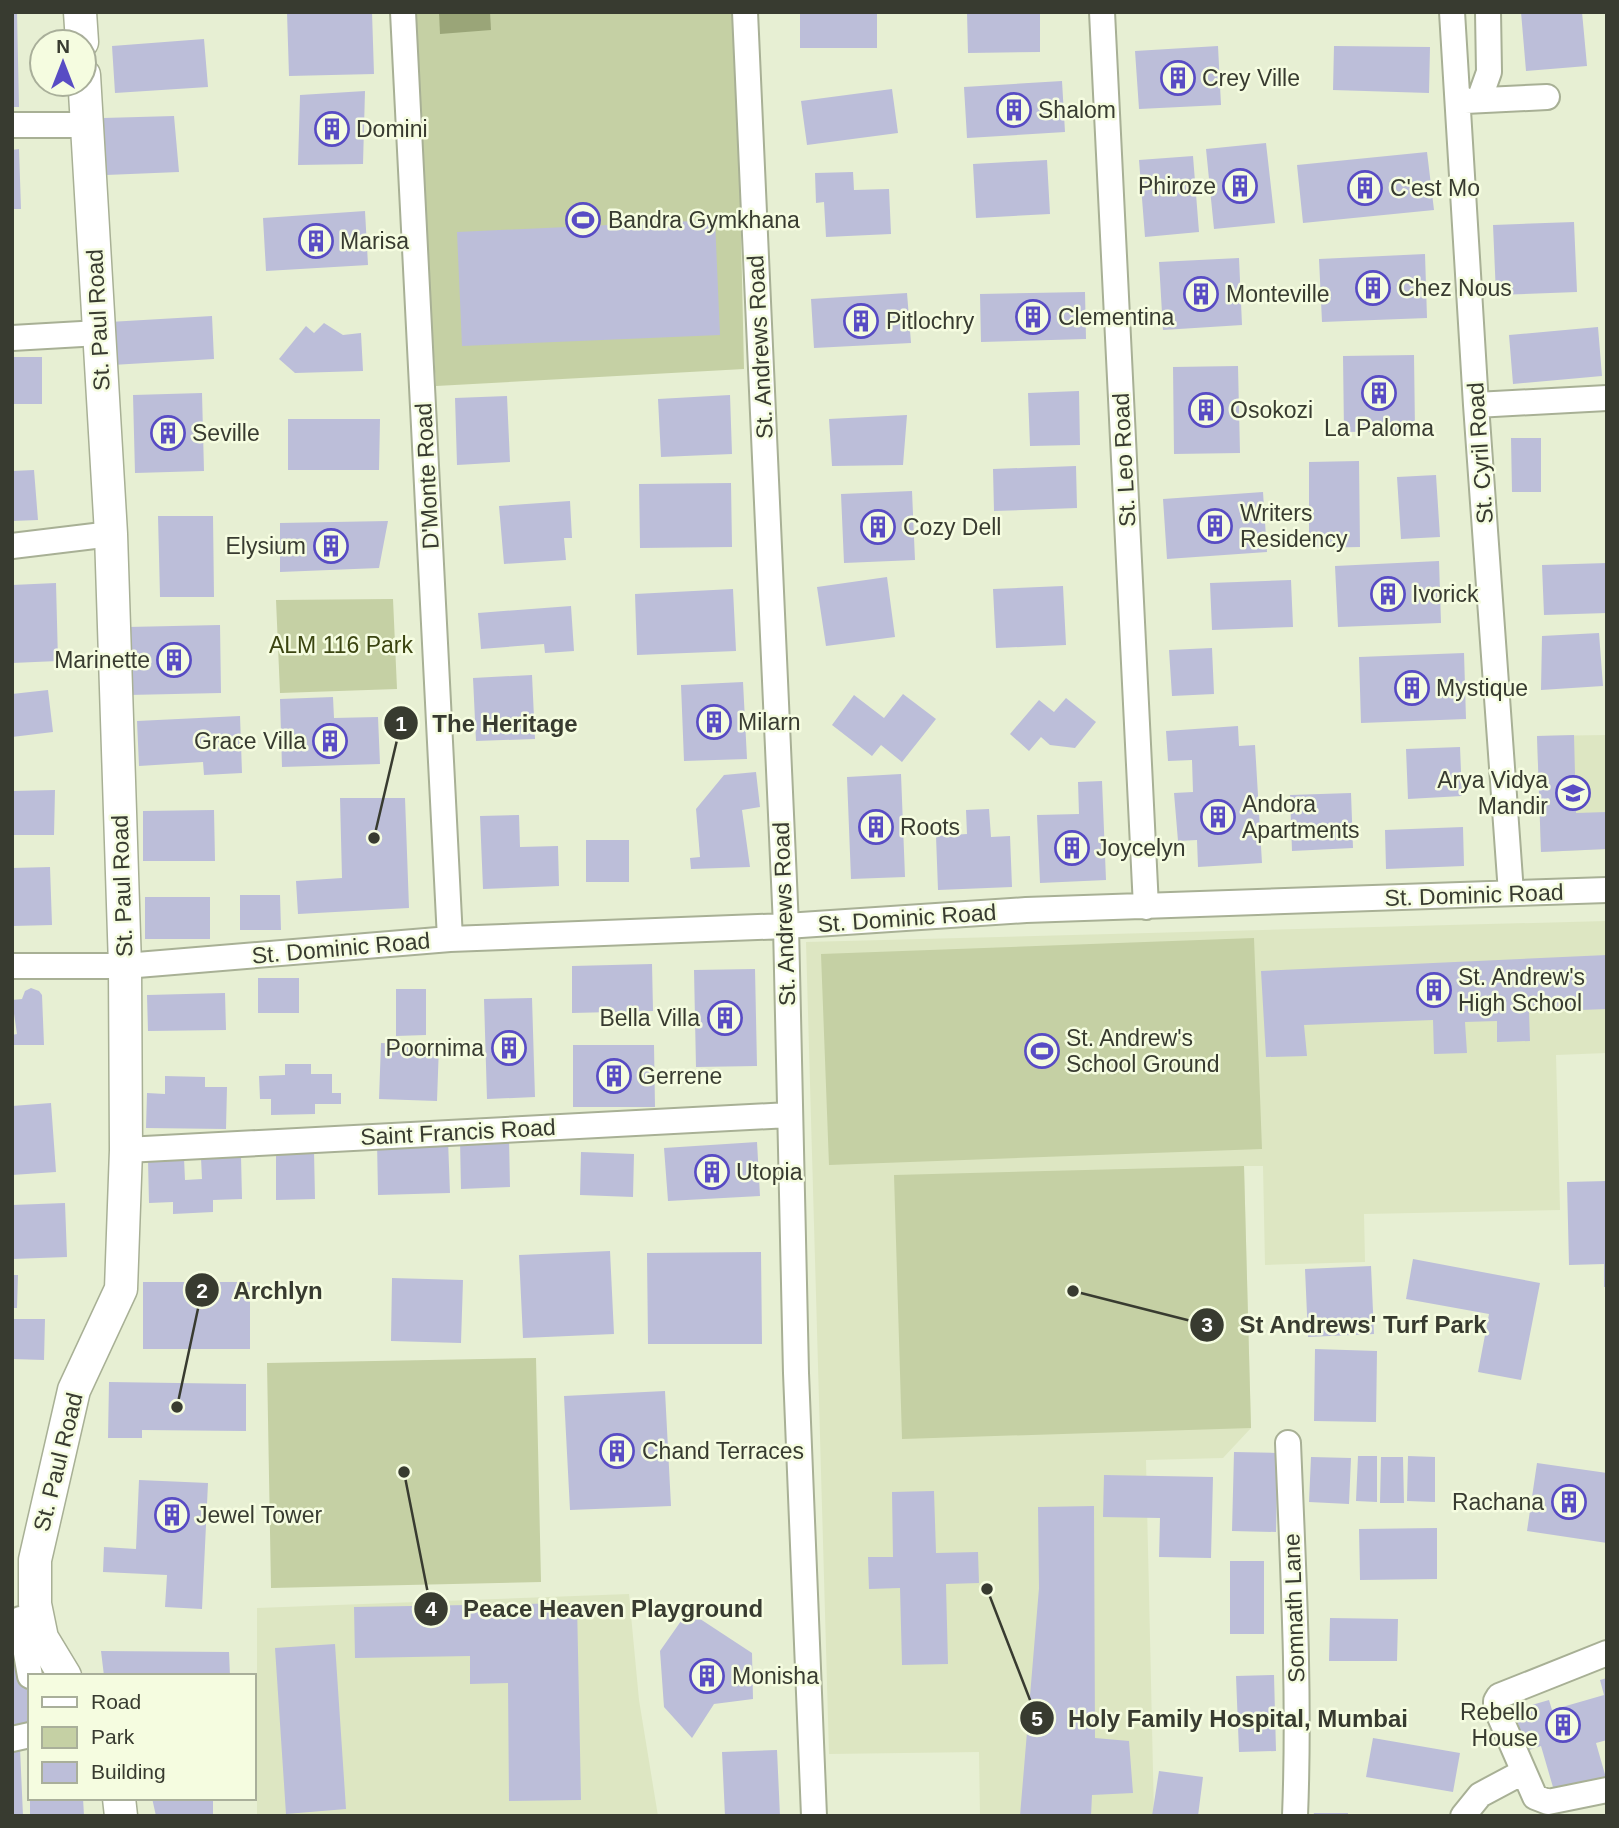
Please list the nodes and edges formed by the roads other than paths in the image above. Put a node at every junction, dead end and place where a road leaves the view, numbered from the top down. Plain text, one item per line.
1 (403, 12) edge
2 (745, 12) edge
3 (1102, 12) edge
4 (1452, 12) edge
5 (1488, 12) edge
6 (1547, 97) dead end
7 (86, 98) edge
8 (1468, 101) junction
9 (12, 125) edge
10 (88, 125) junction
11 (99, 333) junction
12 (12, 338) edge
13 (1607, 398) edge
14 (1476, 405) junction
15 (111, 534) junction
16 (12, 546) edge
17 (1607, 890) edge
18 (1511, 893) junction
19 (1146, 907) junction
20 (786, 926) junction
21 (450, 939) junction
22 (12, 965) edge
23 (125, 965) junction
24 (789, 1115) junction
25 (126, 1150) junction
26 (1288, 1443) dead end
27 (25, 1635) edge
28 (1607, 1654) edge
29 (30, 1674) edge
30 (63, 1674) edge
31 (1522, 1772) junction
32 (1607, 1790) edge
33 (814, 1816) edge
34 (1294, 1816) edge
35 (1463, 1816) edge

1 - 21 street, D'Monte Road
2 - 20 street, St. Andrews Road
3 - 19 street, St. Leo Road
4 - 8 street, St. Cyril Road
5 - 8 street
6 - 8 street
7 - 10 street, St. Paul Road
8 - 14 street, St. Cyril Road
9 - 10 street
10 - 11 street, St. Paul Road
11 - 12 street
11 - 15 street, St. Paul Road
13 - 14 street
14 - 18 street, St. Cyril Road
15 - 16 street
15 - 23 street, St. Paul Road
17 - 18 street, St. Dominic Road
18 - 19 street, St. Dominic Road
19 - 20 street, St. Dominic Road
20 - 21 street, St. Dominic Road
20 - 24 street, St. Andrews Road
21 - 23 street, St. Dominic Road
22 - 23 street, St. Dominic Road
23 - 25 street, St. Paul Road
24 - 25 street, Saint Francis Road
24 - 33 street, St. Andrews Road
25 - 27 street, St. Paul Road
26 - 34 street, Somnath Lane
27 - 29 street
27 - 30 street, St. Paul Road
28 - 31 street
31 - 32 street
31 - 35 street

